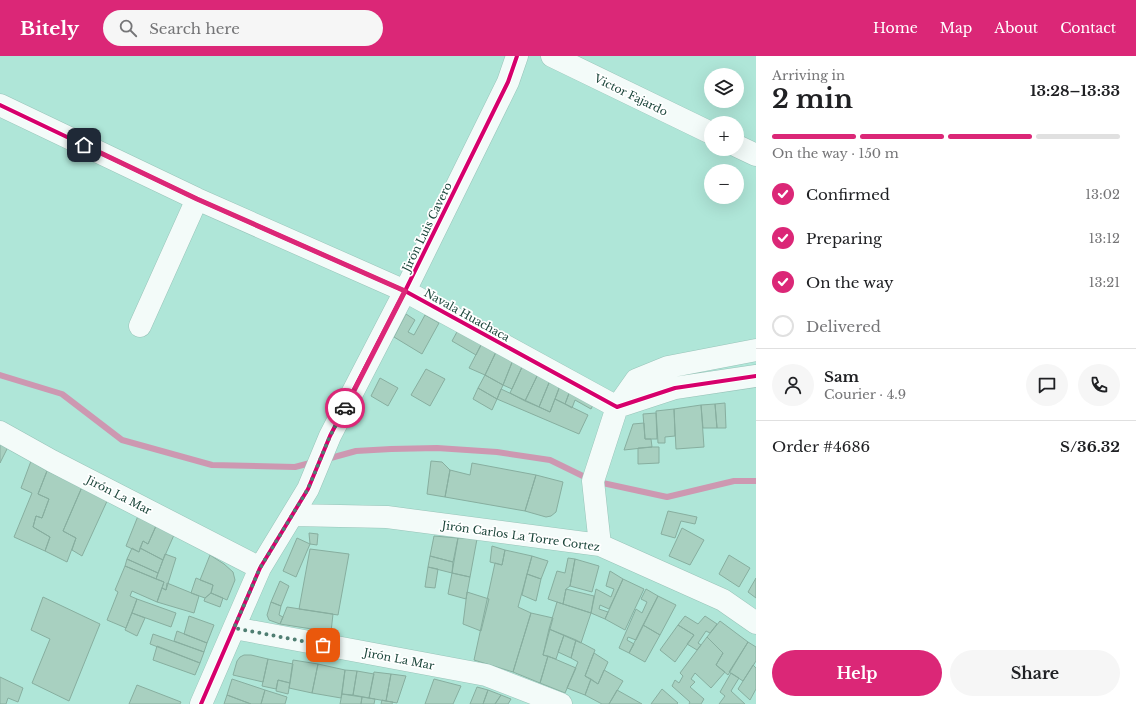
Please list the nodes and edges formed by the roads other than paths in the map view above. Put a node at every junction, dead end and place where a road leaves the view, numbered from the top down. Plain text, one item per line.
1 (517, 56) edge
2 (552, 56) edge
3 (0, 105) edge
4 (704, 130) edge
5 (744, 149) edge
6 (756, 155) edge
7 (197, 199) junction
8 (405, 291) junction
9 (140, 326) dead end
10 (756, 350) edge
11 (756, 376) edge
12 (617, 407) junction
13 (0, 432) edge
14 (292, 515) junction
15 (600, 545) junction
16 (260, 568) junction
17 (756, 623) edge
18 (234, 628) junction
19 (201, 704) edge
20 (561, 704) edge

1 - 8 street, Jirón Luis Cavero
2 - 4 street, Victor Fajardo
3 - 7 street, Navala Huachaca
5 - 6 street
7 - 8 street, Navala Huachaca
7 - 9 street
8 - 12 street, Navala Huachaca
8 - 14 street, Jirón Luis Cavero
10 - 12 street
11 - 12 street
12 - 15 street
13 - 16 street, Jirón La Mar
14 - 15 street, Jirón Carlos La Torre Cortez
14 - 16 street, Jirón Luis Cavero
15 - 17 street, Jirón Carlos La Torre Cortez
16 - 18 street, Jirón Luis Cavero
18 - 19 street, Jirón Luis Cavero
18 - 20 street, Jirón La Mar

